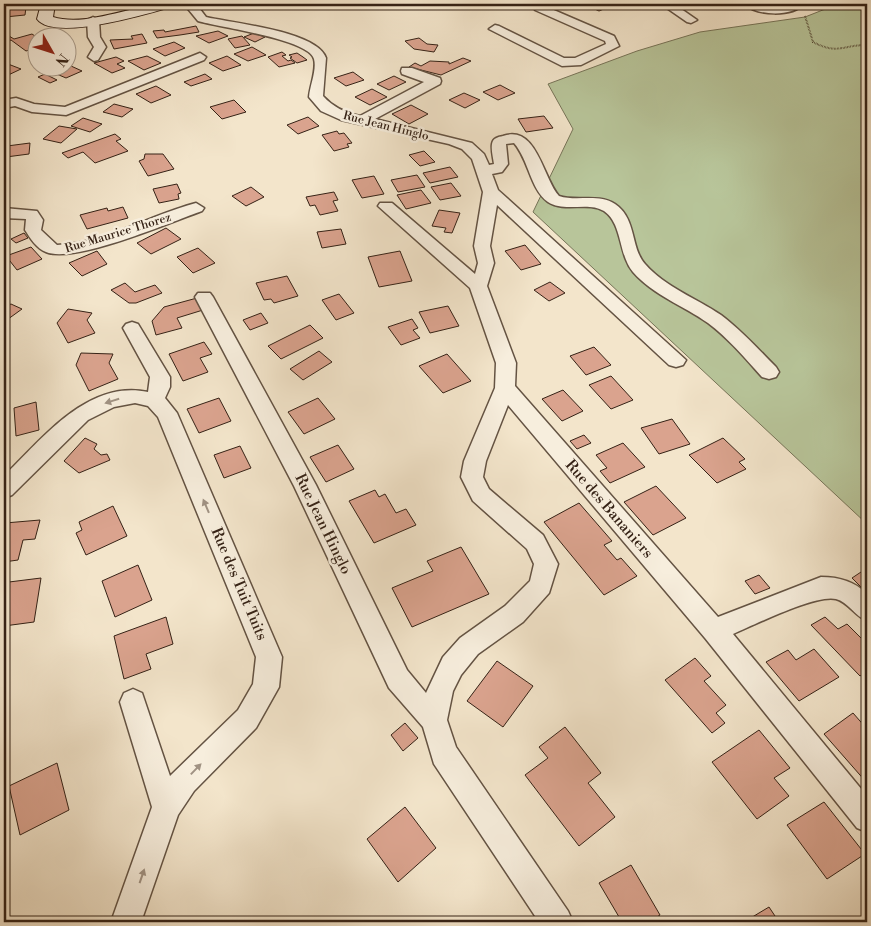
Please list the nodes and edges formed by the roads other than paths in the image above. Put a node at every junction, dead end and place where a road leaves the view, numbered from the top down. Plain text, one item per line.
1 (48, 4) edge
2 (166, 4) edge
3 (190, 4) edge
4 (550, 4) edge
5 (667, 4) edge
6 (750, 4) edge
7 (800, 7) edge
8 (93, 20) junction
9 (691, 20) dead end
10 (495, 29) dead end
11 (94, 57) dead end
12 (200, 57) dead end
13 (407, 70) dead end
14 (4, 104) edge
15 (361, 121) junction
16 (483, 170) junction
17 (491, 192) junction
18 (386, 206) dead end
19 (196, 208) dead end
20 (4, 212) edge
21 (478, 286) junction
22 (204, 297) dead end
23 (132, 328) dead end
24 (676, 360) dead end
25 (769, 372) dead end
26 (505, 388) junction
27 (154, 400) junction
28 (4, 489) edge
29 (867, 610) edge
30 (714, 630) junction
31 (133, 702) dead end
32 (434, 720) junction
33 (166, 807) junction
34 (867, 818) edge
35 (126, 922) edge
36 (557, 922) edge

1 - 8 street
2 - 8 street
3 - 15 street, Rue Jean Hinglo
4 - 10 street
5 - 9 street
6 - 7 street
8 - 11 street
12 - 14 street
13 - 15 street
15 - 16 street, Rue Jean Hinglo
16 - 17 street, Rue Jean Hinglo
16 - 25 street
17 - 21 street, Rue Jean Hinglo
17 - 24 street
18 - 21 street, Rue Jean Hinglo
19 - 20 street, Rue Maurice Thorez
21 - 26 street, Rue Jean Hinglo
22 - 32 street, Rue Jean Hinglo
23 - 27 street
26 - 30 street, Rue des Bananiers
26 - 32 street, Rue Jean Hinglo
27 -> 28 street
33 -> 27 street, Rue des Tuit Tuits
29 - 30 street
30 - 34 street, Rue des Bananiers
31 - 33 street
32 - 36 street, Rue Jean Hinglo
35 -> 33 street, Rue des Tuit Tuits

